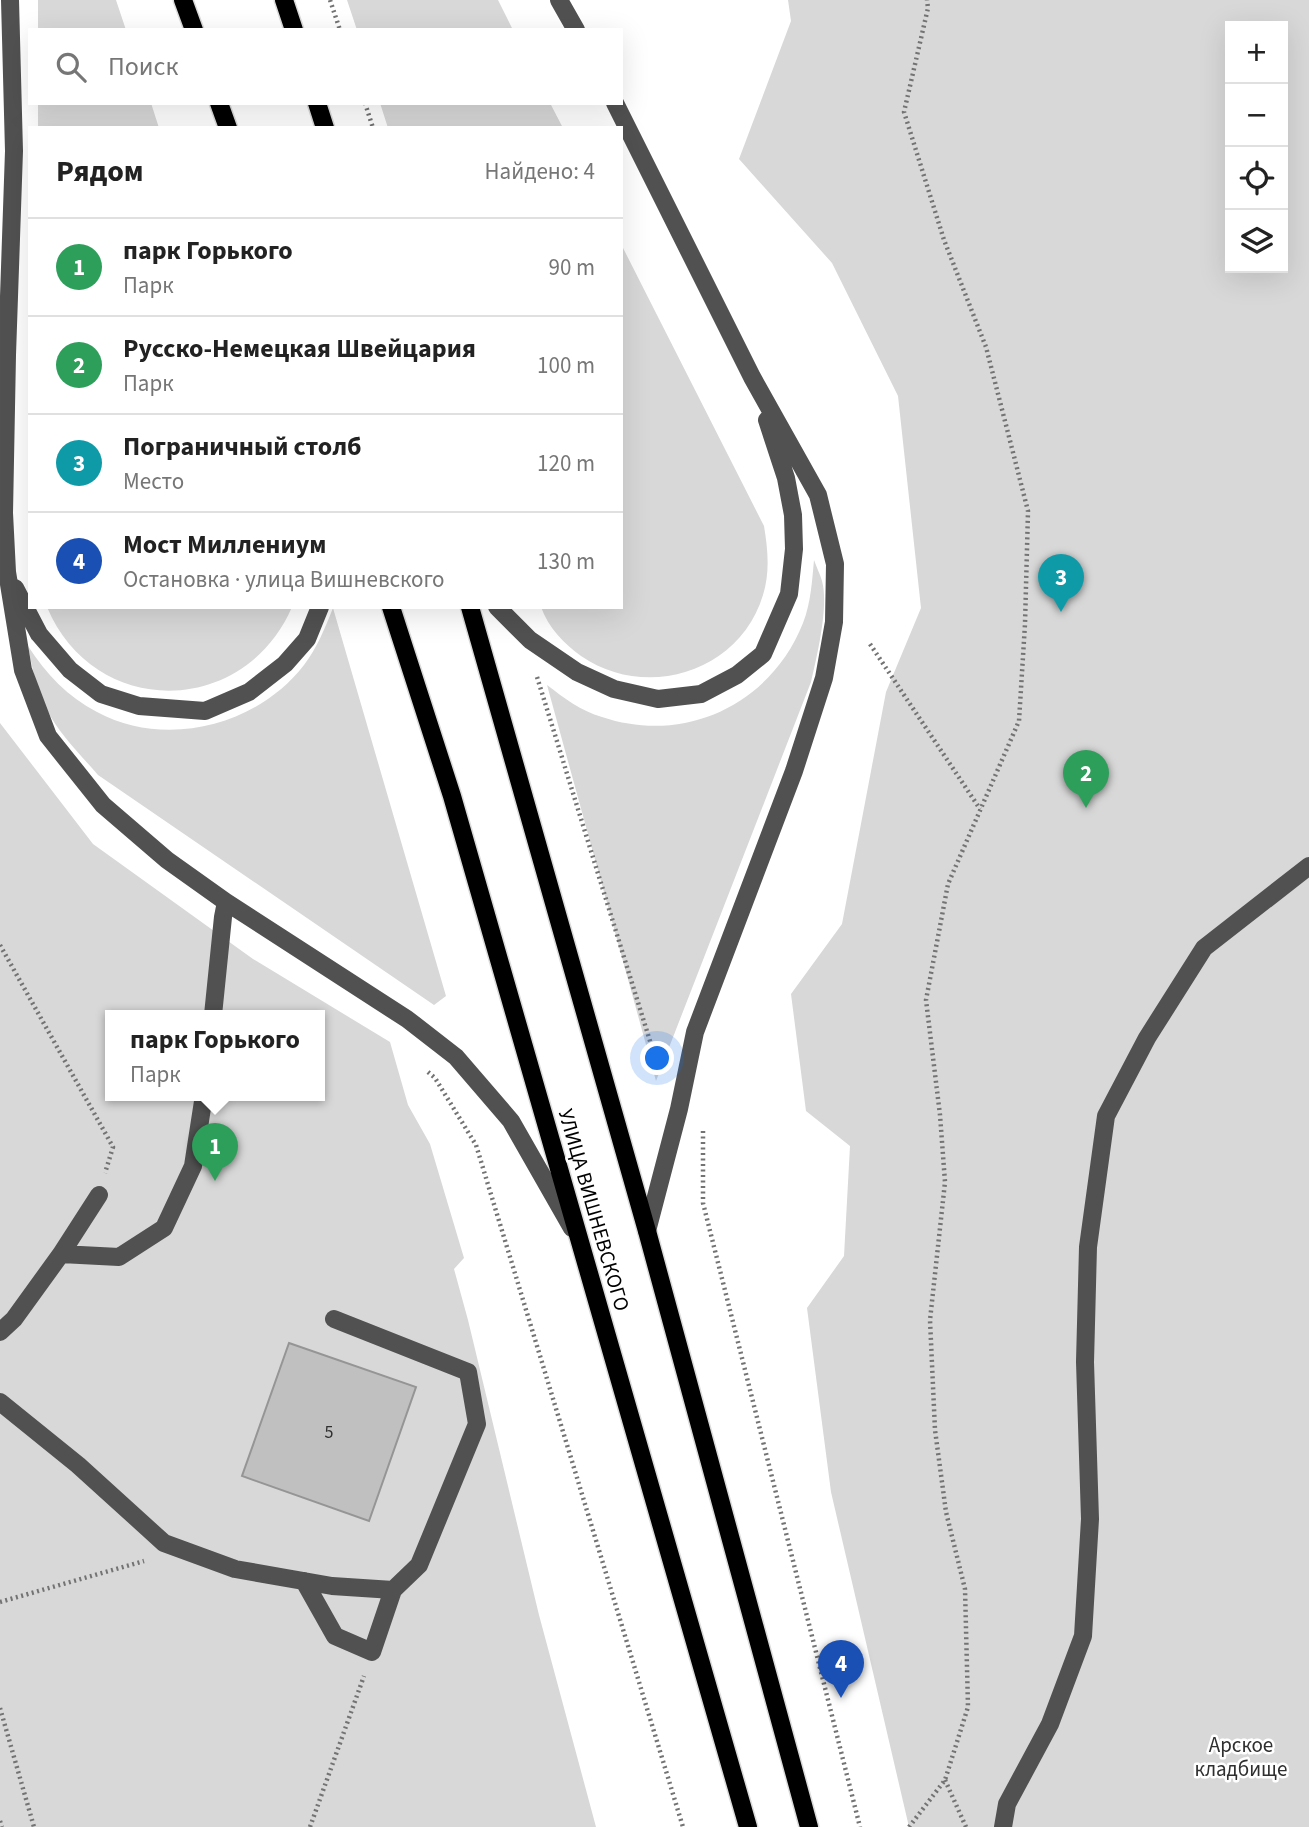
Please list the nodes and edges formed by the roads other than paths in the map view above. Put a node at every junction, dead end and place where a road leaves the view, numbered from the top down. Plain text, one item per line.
1 (9, 0) edge
2 (183, 0) edge
3 (284, 0) edge
4 (559, 0) edge
5 (193, 28) edge
6 (293, 28) edge
7 (575, 28) edge
8 (220, 105) edge
9 (318, 105) edge
10 (616, 105) edge
11 (227, 126) edge
12 (324, 126) edge
13 (752, 377) junction
14 (7, 572) junction
15 (319, 609) edge
16 (392, 609) edge
17 (471, 609) edge
18 (498, 609) edge
19 (1309, 866) edge
20 (226, 902) junction
21 (214, 1010) edge
22 (203, 1101) edge
23 (99, 1195) road end
24 (647, 1231) junction
25 (579, 1240) junction
26 (61, 1254) junction
27 (334, 1319) dead end
28 (0, 1332) edge
29 (0, 1402) edge
30 (304, 1581) junction
31 (393, 1590) junction
32 (748, 1827) edge
33 (809, 1827) edge
34 (1003, 1827) edge

1 - 14 street
2 - 5 main road
3 - 6 main road
4 - 7 street
8 - 11 main road
9 - 12 main road
10 - 13 street
13 - 18 street
13 - 24 street
14 - 15 street
14 - 20 street
16 - 25 main road, УЛИЦА ВИШНЕВСКОГО
17 - 24 main road, УЛИЦА ВИШНЕВСКОГО
19 - 34 street
20 - 21 street
20 - 25 street
22 - 26 street
23 - 26 street
24 - 33 main road, УЛИЦА ВИШНЕВСКОГО
25 - 32 main road, УЛИЦА ВИШНЕВСКОГО
26 - 28 street
27 - 31 street
29 - 30 street
30 - 31 street
30 - 31 street

